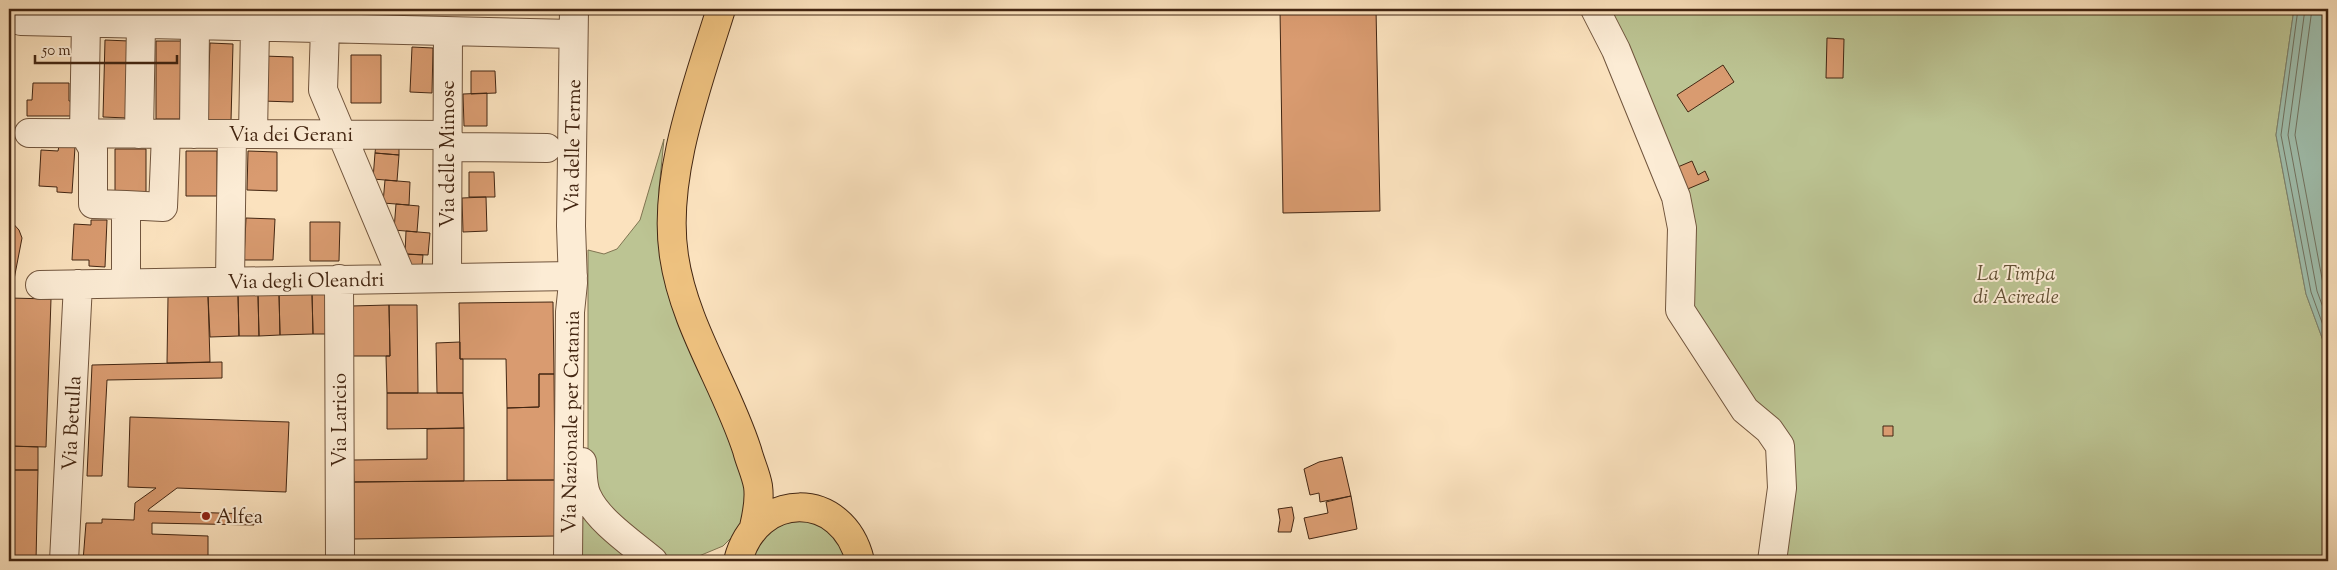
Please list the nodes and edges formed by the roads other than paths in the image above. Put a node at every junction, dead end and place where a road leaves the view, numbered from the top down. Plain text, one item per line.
1 (721, 9) edge
2 (1594, 9) edge
3 (21, 21) dead end
4 (86, 22) junction
5 (574, 22) edge
6 (140, 24) junction
7 (196, 25) junction
8 (255, 27) junction
9 (325, 28) junction
10 (448, 32) junction
11 (29, 133) dead end
12 (84, 133) junction
13 (139, 134) junction
14 (166, 134) junction
15 (194, 134) junction
16 (242, 134) junction
17 (341, 134) junction
18 (447, 135) junction
19 (547, 148) dead end
20 (126, 205) junction
21 (447, 277) junction
22 (402, 278) junction
23 (339, 279) junction
24 (573, 279) junction
25 (230, 281) junction
26 (126, 283) junction
27 (78, 284) junction
28 (40, 285) dead end
29 (741, 433) junction
30 (803, 508) junction
31 (745, 545) edge
32 (64, 561) edge
33 (340, 561) edge
34 (568, 561) edge
35 (653, 561) edge
36 (717, 561) edge
37 (860, 561) edge
38 (1772, 561) edge

1 - 29 main road
2 - 38 street
3 - 4 street
4 - 6 street
4 - 12 street
5 - 10 street
5 - 24 street, Via delle Terme
6 - 7 street
6 - 13 street
7 - 8 street
7 - 15 street
8 - 9 street
8 - 16 street
9 - 10 street
9 - 17 street
10 - 18 street, Via delle Mimose
11 - 12 street, Via dei Gerani
12 - 13 street, Via dei Gerani
12 - 20 street
13 - 14 street, Via dei Gerani
14 - 15 street, Via dei Gerani
14 - 20 street
15 - 16 street, Via dei Gerani
16 - 17 street, Via dei Gerani
16 - 25 street
17 - 18 street, Via dei Gerani
17 - 22 street
18 - 19 street
18 - 21 street, Via delle Mimose
20 - 26 street
21 - 22 street, Via degli Oleandri
21 - 24 street, Via degli Oleandri
22 - 23 street, Via degli Oleandri
23 - 25 street, Via degli Oleandri
23 - 33 street, Via Laricio
24 - 34 street, Via Nazionale per Catania
24 - 35 street
25 - 26 street, Via degli Oleandri
26 - 27 street, Via degli Oleandri
27 - 28 street, Via degli Oleandri
27 - 32 street, Via Betulla
29 - 30 main road
29 - 31 main road
30 - 31 main road
30 - 37 main road
31 - 36 main road

